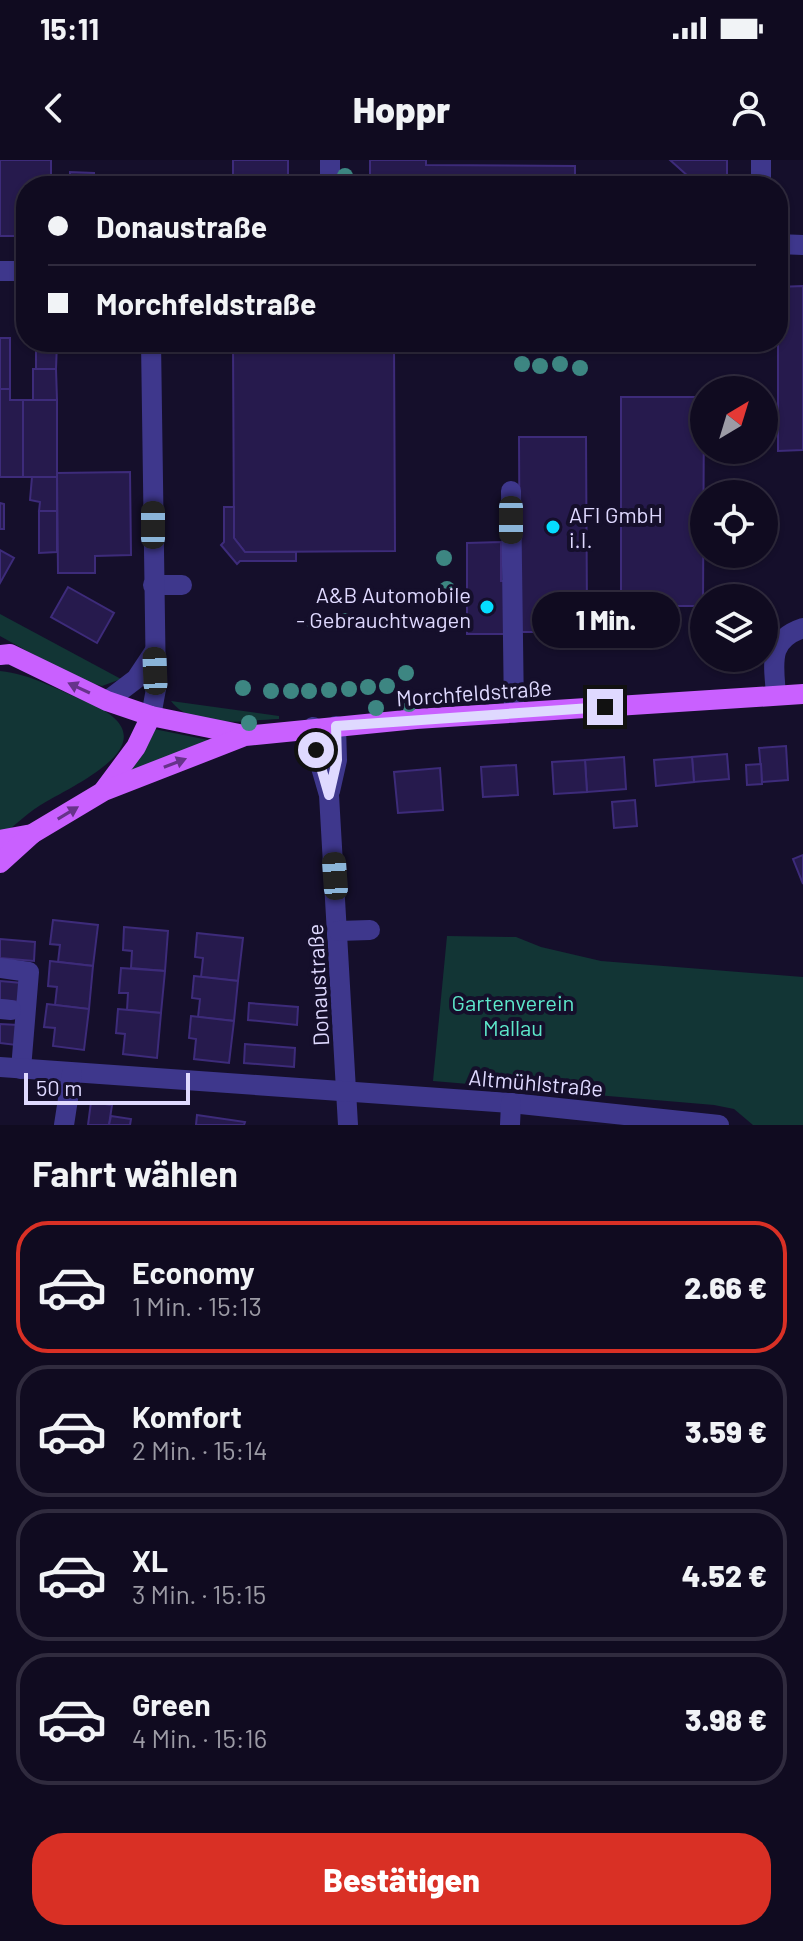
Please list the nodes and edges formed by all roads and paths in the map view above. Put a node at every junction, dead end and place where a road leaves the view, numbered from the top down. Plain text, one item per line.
1 (151, 352) edge
2 (511, 491) dead end
3 (153, 585) junction
4 (182, 585) dead end
5 (803, 628) edge
6 (3, 652) edge
7 (154, 652) junction
8 (803, 694) edge
9 (776, 695) junction
10 (107, 701) junction
11 (514, 713) junction
12 (151, 716) junction
13 (336, 726) junction
14 (313, 727) junction
15 (245, 736) junction
16 (104, 791) junction
17 (329, 795) junction
18 (32, 834) junction
19 (0, 840) edge
20 (0, 863) edge
21 (370, 930) dead end
22 (338, 931) junction
23 (0, 968) edge
24 (0, 1067) edge
25 (21, 1069) junction
26 (72, 1073) junction
27 (348, 1092) junction
28 (511, 1103) junction
29 (64, 1125) edge
30 (348, 1125) edge
31 (510, 1125) edge
32 (719, 1125) edge

1 - 3 street
2 - 11 street
3 - 4 street
3 - 7 street
5 - 9 street
10 -> 6 main road, Morchfeldstraße
7 - 10 street
7 - 12 street
8 - 9 main road, Morchfeldstraße
9 - 11 main road, Morchfeldstraße
10 - 12 main road, Morchfeldstraße
11 - 13 main road, Morchfeldstraße
12 - 15 main road, Morchfeldstraße
12 - 16 main road, Morchfeldstraße
13 - 14 main road, Morchfeldstraße
13 - 17 street, Donaustraße
14 - 15 main road, Morchfeldstraße
14 - 17 street, Donaustraße
16 -> 15 main road, Morchfeldstraße
18 -> 16 main road, Morchfeldstraße
17 - 22 street, Donaustraße
18 - 19 main road, Morchfeldstraße
18 - 20 main road
21 - 22 street
22 - 27 street, Donaustraße
23 - 25 street
24 - 25 street, Altmühlstraße
25 - 26 street, Altmühlstraße
26 - 27 street, Altmühlstraße
26 - 29 street
27 - 28 street, Altmühlstraße
27 - 30 street, Donaustraße
28 - 31 street
28 - 32 street, Altmühlstraße

